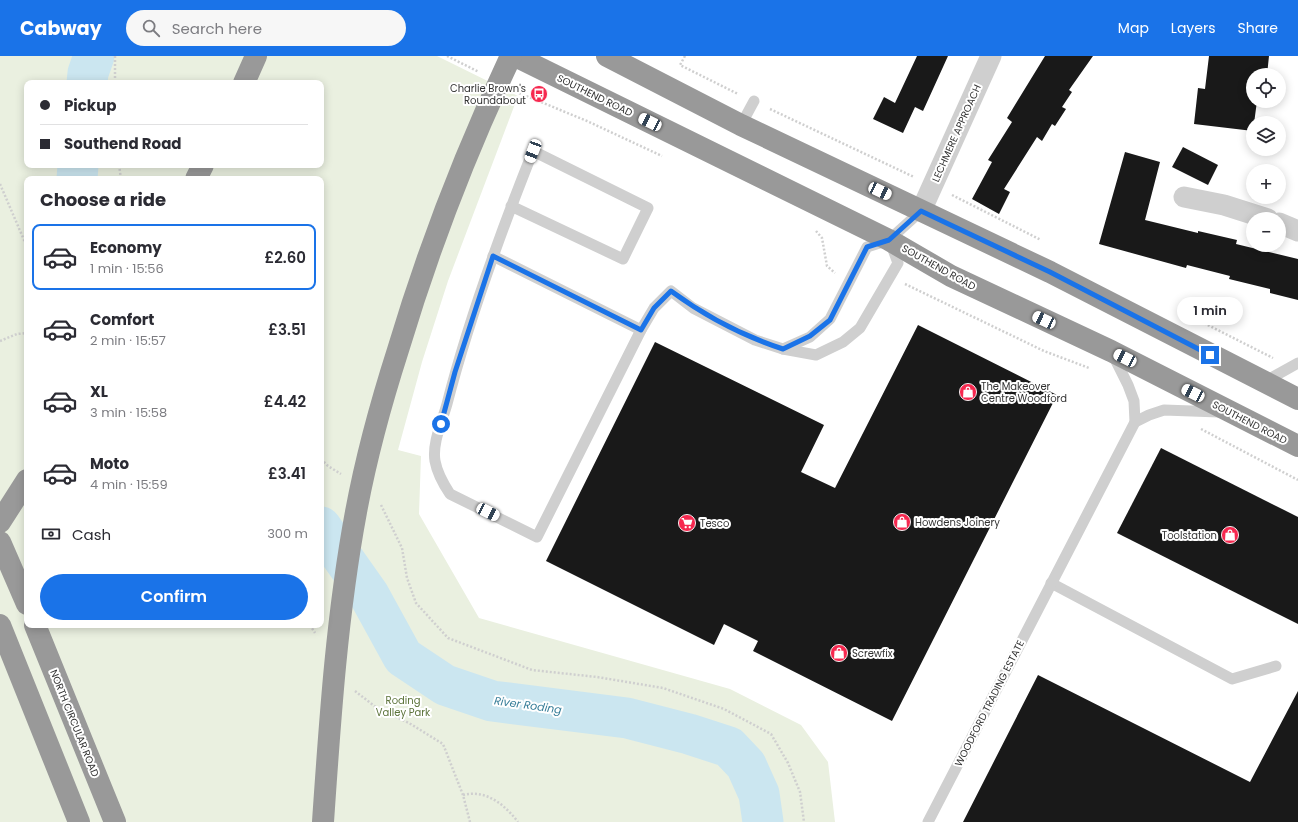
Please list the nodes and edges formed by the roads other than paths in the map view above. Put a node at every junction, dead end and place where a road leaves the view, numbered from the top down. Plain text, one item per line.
1 (256, 56) edge
2 (511, 56) edge
3 (515, 56) edge
4 (607, 56) edge
5 (990, 56) edge
6 (245, 80) edge
7 (754, 101) road end
8 (741, 124) junction
9 (1184, 197) dead end
10 (511, 206) junction
11 (921, 211) junction
12 (1246, 212) edge
13 (1286, 227) edge
14 (1298, 231) edge
15 (889, 240) junction
16 (493, 256) junction
17 (641, 330) junction
18 (783, 349) junction
19 (1111, 351) junction
20 (1298, 363) edge
21 (1264, 382) junction
22 (1298, 399) edge
23 (1234, 414) junction
24 (1134, 422) junction
25 (1298, 446) edge
26 (24, 485) edge
27 (0, 522) edge
28 (0, 542) edge
29 (1050, 583) junction
30 (24, 597) edge
31 (0, 626) edge
32 (37, 628) edge
33 (1276, 666) dead end
34 (79, 822) edge
35 (114, 822) edge
36 (323, 822) edge
37 (928, 822) edge

1 - 6 highway
2 - 36 highway, bridge
3 - 15 highway, SOUTHEND ROAD
4 - 8 highway
5 - 11 street, LECHMERE APPROACH
7 - 8 lane
8 - 11 highway
9 - 12 street
10 - 10 lane
10 - 16 lane
11 - 15 lane
11 - 21 highway
13 - 14 street
15 - 18 lane
15 - 18 lane
15 - 19 highway, SOUTHEND ROAD
16 - 17 lane
16 - 17 lane
17 - 18 lane
19 - 23 highway, SOUTHEND ROAD
19 - 24 lane, WOODFORD TRADING ESTATE
20 - 21 lane
21 - 22 highway
23 - 24 lane
23 - 25 highway, SOUTHEND ROAD
24 - 29 lane, WOODFORD TRADING ESTATE
26 - 27 highway
28 - 30 highway
29 - 33 lane
29 - 37 lane, WOODFORD TRADING ESTATE
31 - 34 highway
32 - 35 highway, NORTH CIRCULAR ROAD

